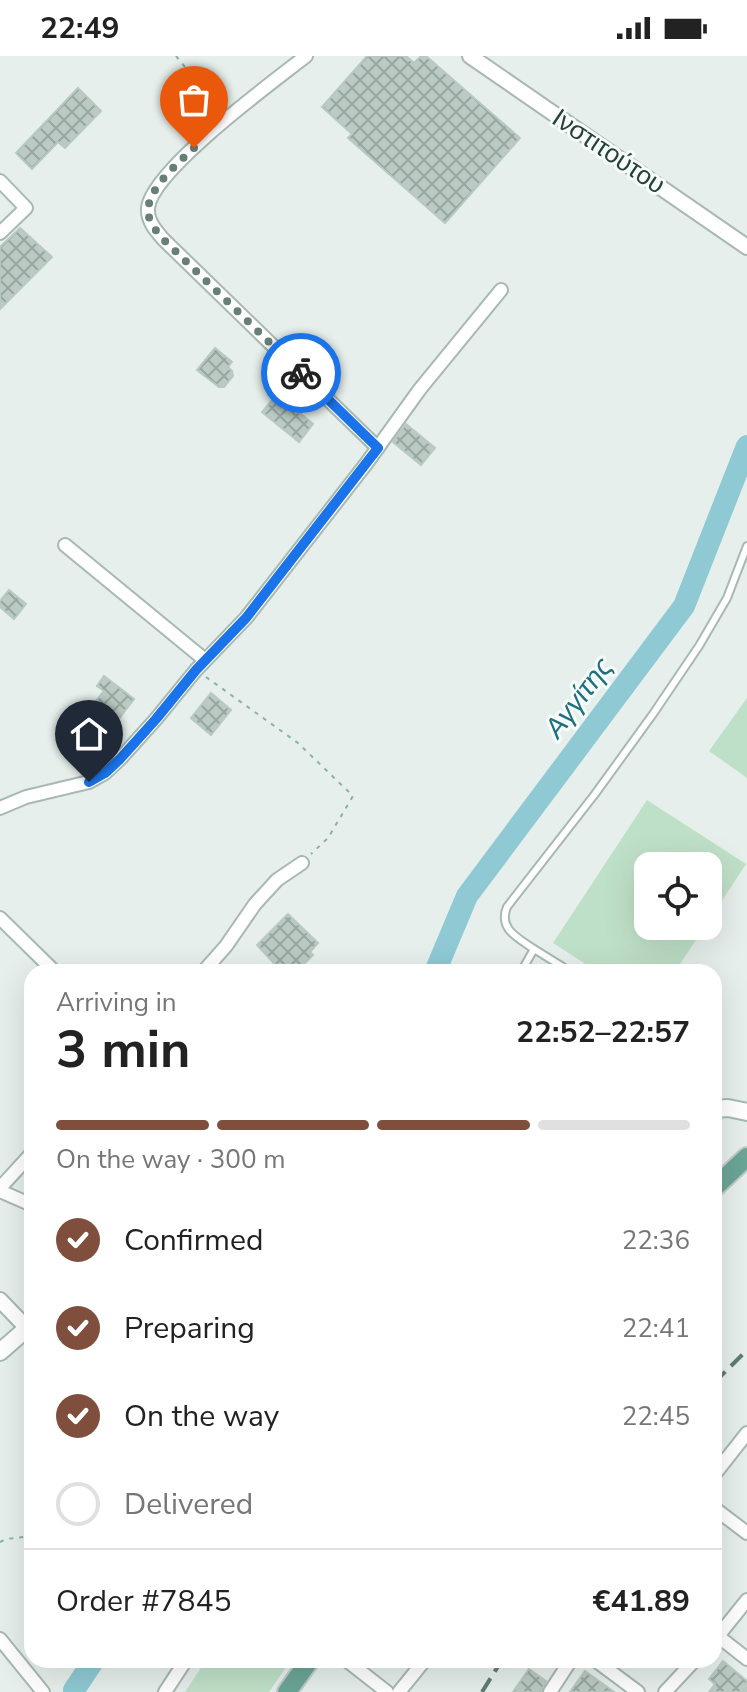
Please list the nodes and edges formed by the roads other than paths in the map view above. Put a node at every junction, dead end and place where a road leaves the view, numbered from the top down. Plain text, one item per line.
1 (306, 56) edge
2 (470, 56) edge
3 (0, 181) edge
4 (0, 233) edge
5 (747, 247) edge
6 (501, 290) dead end
7 (378, 448) junction
8 (65, 545) dead end
9 (747, 546) edge
10 (201, 665) junction
11 (0, 808) edge
12 (302, 863) road end
13 (0, 918) edge
14 (534, 949) junction
15 (47, 964) edge
16 (210, 964) edge
17 (526, 964) edge
18 (558, 964) edge
19 (747, 1102) edge
20 (722, 1108) edge
21 (722, 1108) edge
22 (747, 1112) edge
23 (747, 1157) edge
24 (24, 1162) edge
25 (722, 1180) edge
26 (0, 1189) edge
27 (24, 1201) edge
28 (0, 1300) edge
29 (24, 1322) edge
30 (24, 1330) edge
31 (0, 1352) edge
32 (747, 1433) edge
33 (722, 1465) edge
34 (722, 1514) edge
35 (747, 1533) edge
36 (747, 1600) edge
37 (722, 1628) edge
38 (0, 1639) edge
39 (722, 1641) edge
40 (747, 1659) edge
41 (181, 1668) edge
42 (304, 1668) edge
43 (356, 1668) edge
44 (418, 1668) edge
45 (566, 1668) edge
46 (606, 1668) edge
47 (688, 1668) edge
48 (43, 1692) edge
49 (165, 1692) edge
50 (287, 1692) edge
51 (387, 1692) edge
52 (399, 1692) edge
53 (550, 1692) edge
54 (638, 1692) edge
55 (665, 1692) edge

1 - 7 street
2 - 5 street, Ινστιτούτου
3 - 4 street
6 - 7 street
7 - 10 street
8 - 10 street
9 - 14 lane
10 - 11 street
12 - 16 street
13 - 15 street
14 - 17 lane
14 - 18 lane
19 - 20 main road
21 - 22 main road
23 - 25 main road
24 - 26 street
26 - 27 street
28 - 29 street
30 - 31 main road
32 - 33 street
34 - 35 street
36 - 37 street
38 - 48 street
39 - 40 street
41 - 49 street
42 - 50 main road
43 - 51 street
44 - 52 street
45 - 53 street
46 - 54 street
47 - 55 street

